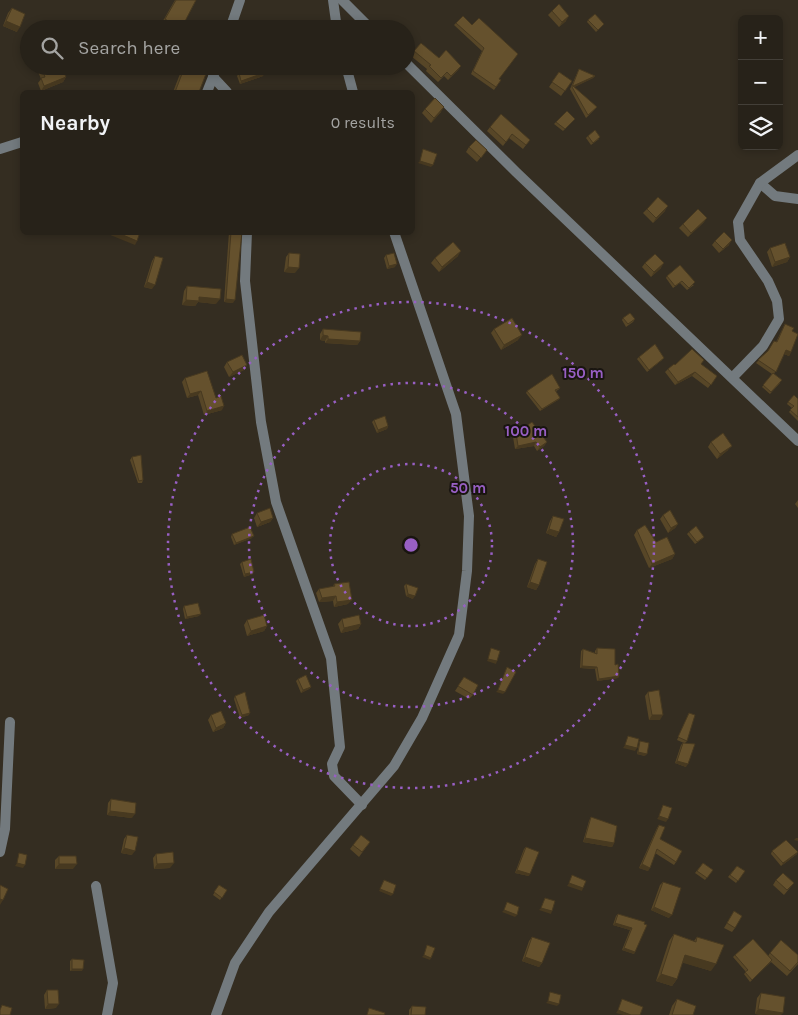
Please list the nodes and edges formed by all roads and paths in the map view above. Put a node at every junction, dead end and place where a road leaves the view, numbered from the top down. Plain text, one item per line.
1 (240, 0) edge
2 (333, 0) edge
3 (342, 0) edge
4 (233, 20) edge
5 (336, 20) edge
6 (362, 20) edge
7 (415, 72) edge
8 (348, 75) edge
9 (213, 77) joint
10 (208, 90) edge
11 (226, 90) edge
12 (352, 90) edge
13 (20, 143) edge
14 (0, 150) edge
15 (798, 155) edge
16 (760, 183) junction
17 (798, 198) edge
18 (247, 235) edge
19 (395, 235) edge
20 (733, 377) junction
21 (798, 441) edge
22 (10, 722) dead end
23 (362, 805) junction
24 (0, 852) edge
25 (96, 886) dead end
26 (107, 1015) edge
27 (216, 1015) edge

1 - 4 street
2 - 5 street
3 - 6 street
7 - 20 street
8 - 12 street
9 - 10 street
9 - 11 street
13 - 14 street
15 - 16 street
16 - 17 street
16 - 20 street
18 - 23 street
19 - 23 street
20 - 21 street
22 - 24 street
23 - 27 street
25 - 26 street

